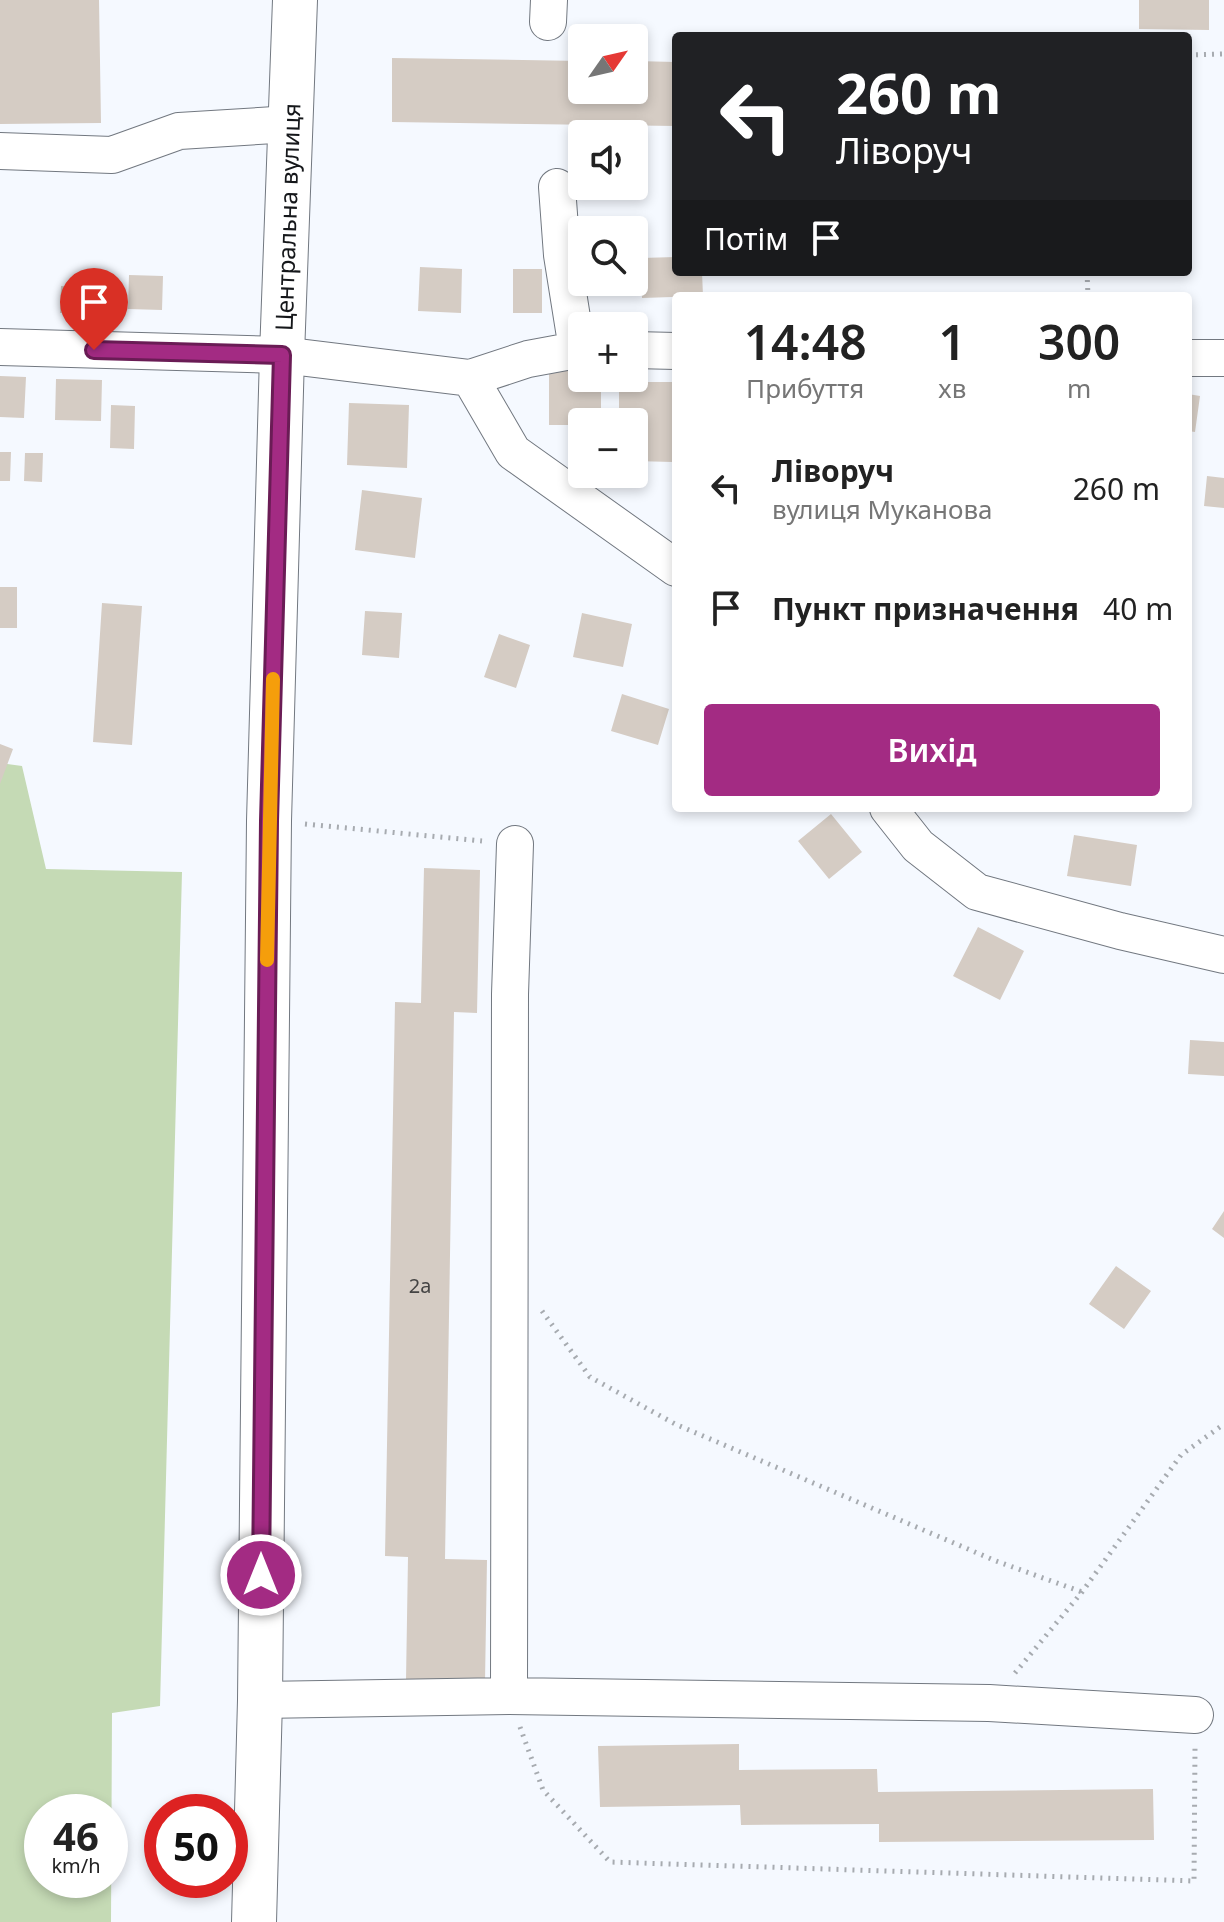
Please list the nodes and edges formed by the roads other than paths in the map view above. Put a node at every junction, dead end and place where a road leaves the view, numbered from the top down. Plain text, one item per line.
1 (295, 0) edge
2 (291, 124) junction
3 (0, 151) edge
4 (557, 187) dead end
5 (572, 312) edge
6 (0, 347) edge
7 (648, 350) edge
8 (568, 351) edge
9 (672, 351) edge
10 (282, 355) junction
11 (1192, 358) edge
12 (1224, 358) edge
13 (470, 378) junction
14 (672, 565) edge
15 (891, 812) edge
16 (515, 844) road end
17 (1224, 955) edge
18 (509, 1696) junction
19 (260, 1700) junction
20 (1195, 1715) road end
21 (254, 1922) edge

1 - 2 main road, Центральна вулиця
2 - 3 street
2 - 10 main road, Центральна вулиця
4 - 5 street
6 - 10 street
7 - 9 street
8 - 13 street
10 - 13 street
10 - 19 main road, Центральна вулиця
11 - 12 street
13 - 14 street
15 - 17 street
16 - 18 street
18 - 19 street
18 - 20 street
19 - 21 main road, Центральна вулиця

